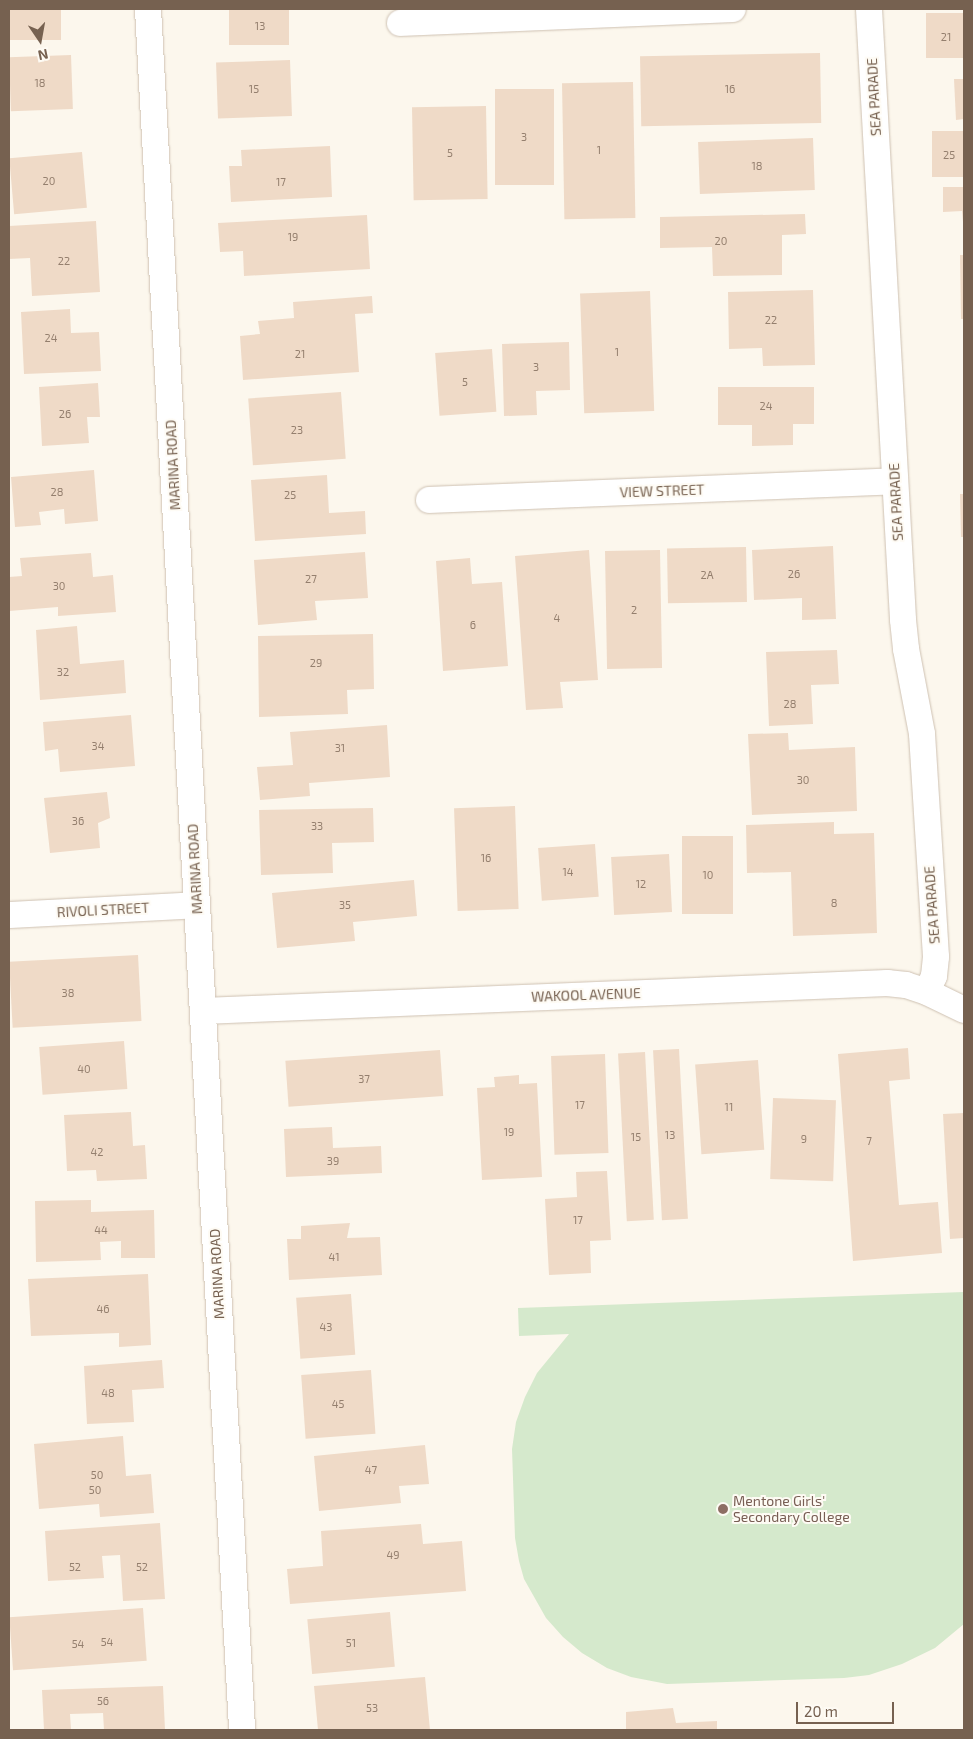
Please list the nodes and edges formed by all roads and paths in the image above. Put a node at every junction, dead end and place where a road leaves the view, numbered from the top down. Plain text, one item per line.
1 (148, 9) edge
2 (733, 9) edge
3 (869, 9) edge
4 (400, 23) dead end
5 (895, 481) junction
6 (429, 500) dead end
7 (197, 905) junction
8 (9, 915) edge
9 (927, 992) junction
10 (964, 1010) edge
11 (203, 1011) junction
12 (242, 1730) edge

1 - 7 street, MARINA ROAD
2 - 4 street
3 - 5 street, SEA PARADE
5 - 6 street, VIEW STREET
5 - 9 street, SEA PARADE
7 - 8 street, RIVOLI STREET
7 - 11 street, MARINA ROAD
9 - 10 street, WAKOOL AVENUE
9 - 11 street, WAKOOL AVENUE
11 - 12 street, MARINA ROAD

